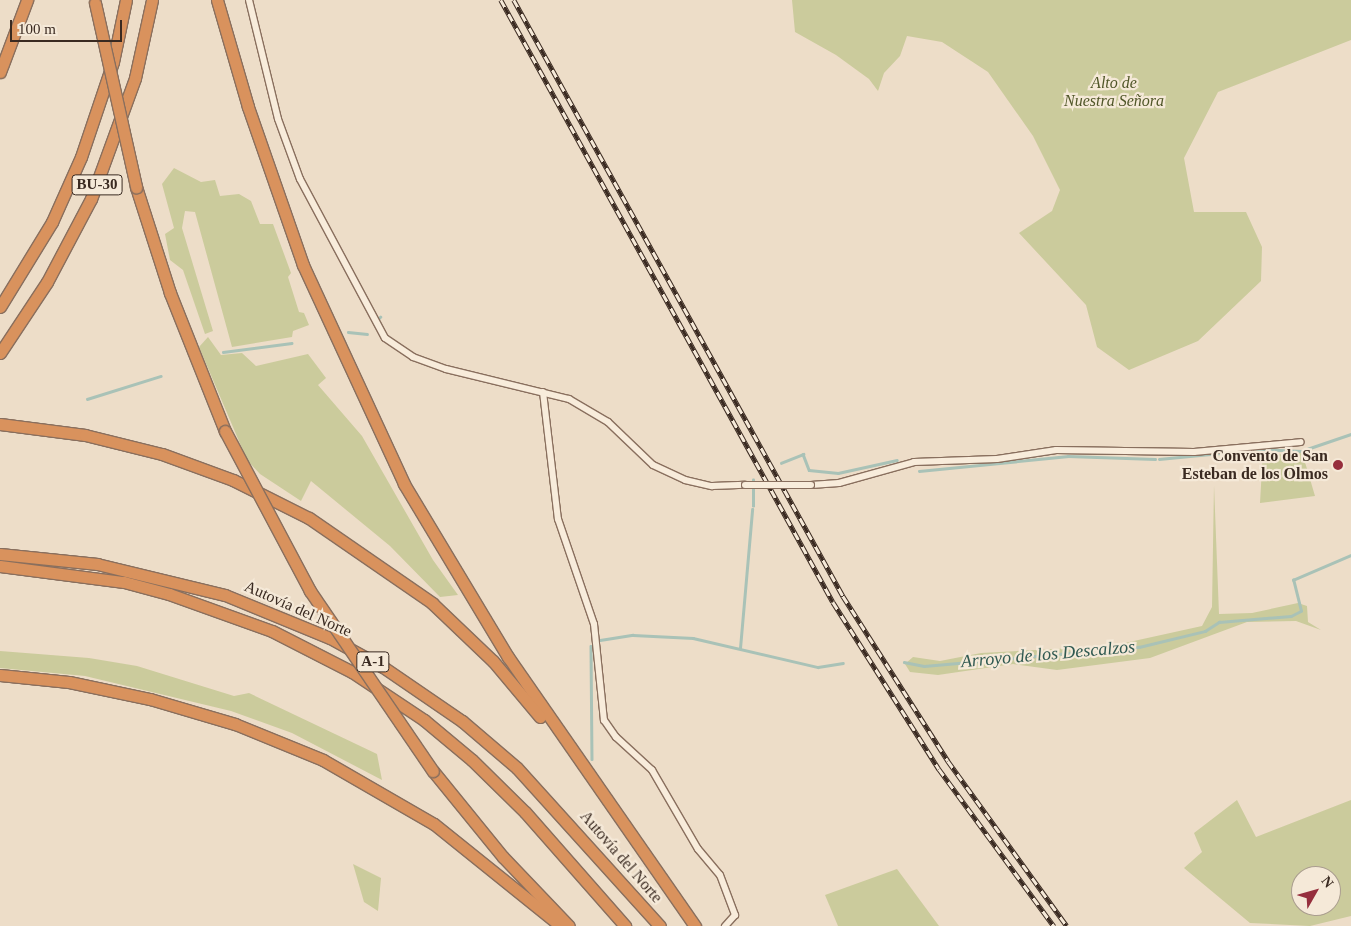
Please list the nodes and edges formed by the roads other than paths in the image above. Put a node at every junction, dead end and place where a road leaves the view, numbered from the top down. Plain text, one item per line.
1 (27, 0) edge
2 (126, 0) edge
3 (152, 0) edge
4 (217, 0) edge
5 (249, 0) edge
6 (95, 1) edge
7 (0, 72) edge
8 (0, 307) edge
9 (0, 353) edge
10 (543, 392) junction
11 (0, 424) edge
12 (1301, 442) dead end
13 (0, 554) edge
14 (0, 566) edge
15 (0, 675) edge
16 (678, 903) junction
17 (561, 926) edge
18 (569, 926) edge
19 (625, 926) edge
20 (660, 926) edge
21 (695, 926) edge
22 (724, 926) edge

1 - 7 highway
2 - 8 highway, BU-30
3 - 9 highway, BU-30
4 - 16 highway
5 - 10 street
6 - 18 highway, bridge
10 - 12 street, bridge
10 - 22 street
11 - 16 highway
13 - 20 highway, Autovía del Norte / A-1
14 - 19 highway, Autovía del Norte / A-1
15 - 17 highway
16 - 21 highway

